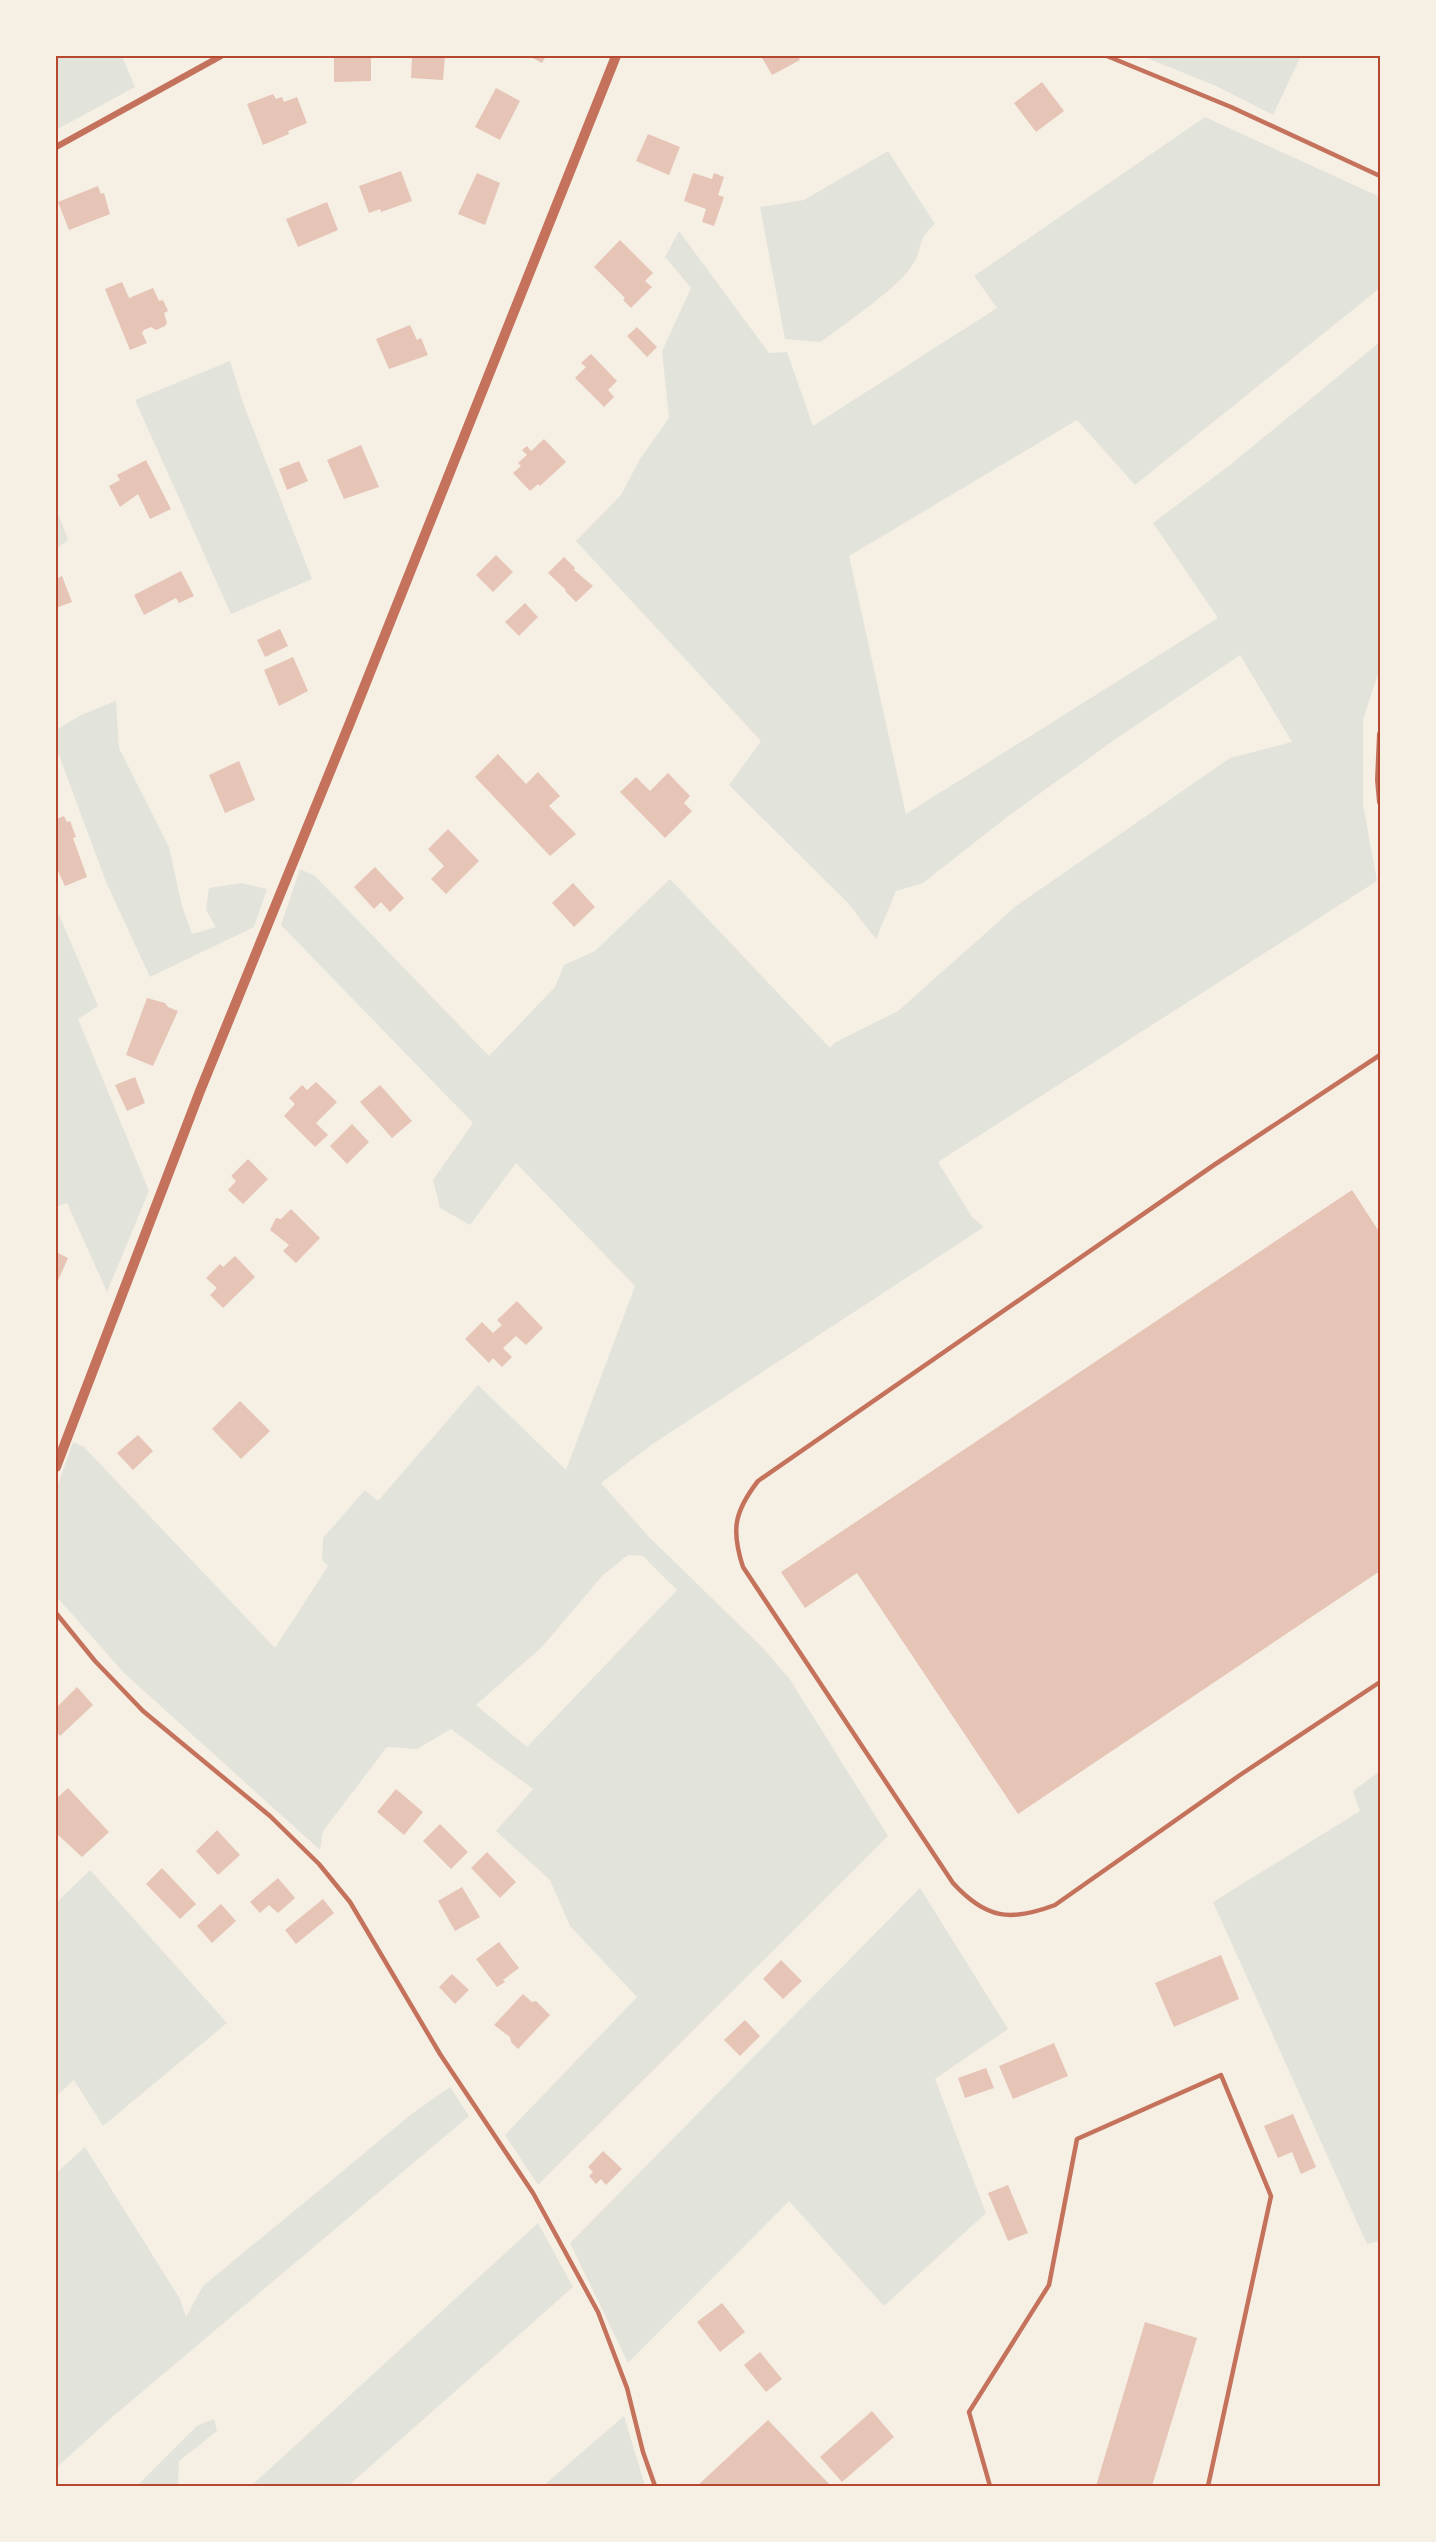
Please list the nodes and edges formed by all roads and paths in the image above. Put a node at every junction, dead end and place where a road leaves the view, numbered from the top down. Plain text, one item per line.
1 (221, 56) edge
2 (616, 56) edge
3 (1107, 56) edge
4 (56, 147) edge
5 (1380, 176) edge
6 (1380, 734) edge
7 (1380, 802) edge
8 (1380, 1055) edge
9 (56, 1467) edge
10 (56, 1613) edge
11 (1380, 1682) edge
12 (655, 2487) edge
13 (990, 2487) edge
14 (1208, 2487) edge

1 - 4 street
2 - 9 street
3 - 5 lane
6 - 7 street
8 - 11 lane
10 - 12 lane
13 - 14 lane

